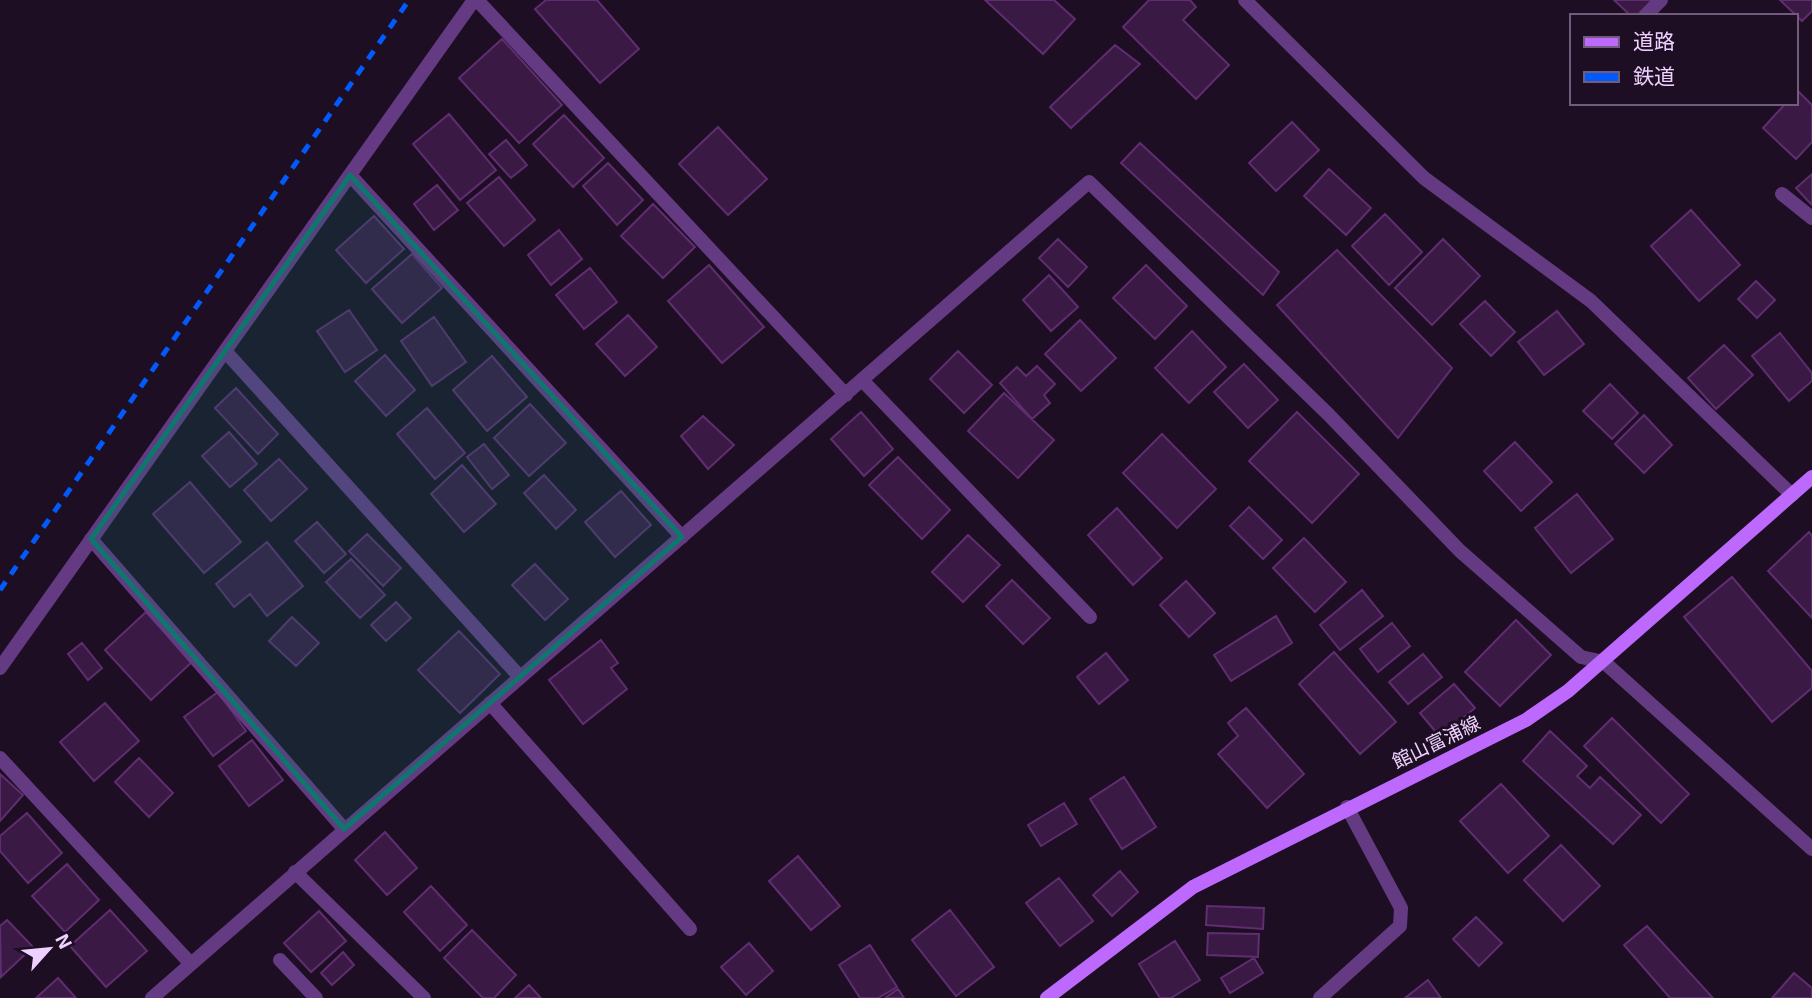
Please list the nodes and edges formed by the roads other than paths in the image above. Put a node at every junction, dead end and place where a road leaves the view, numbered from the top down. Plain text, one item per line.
1 (476, 0) edge
2 (1245, 0) edge
3 (1661, 0) edge
4 (1647, 14) edge
5 (350, 175) junction
6 (1782, 194) dead end
7 (1812, 218) edge
8 (225, 351) junction
9 (862, 380) junction
10 (846, 395) junction
11 (1812, 477) edge
12 (1792, 495) junction
13 (682, 537) junction
14 (91, 539) junction
15 (1090, 617) dead end
16 (1604, 662) junction
17 (0, 668) edge
18 (520, 677) junction
19 (490, 704) junction
20 (0, 758) edge
21 (1348, 807) junction
22 (344, 830) junction
23 (1812, 849) edge
24 (295, 872) junction
25 (690, 929) dead end
26 (280, 960) dead end
27 (191, 964) junction
28 (152, 998) edge
29 (316, 998) edge
30 (424, 998) edge
31 (1047, 998) edge
32 (1320, 998) edge

1 - 5 street
1 - 10 street
2 - 12 street
3 - 4 street
5 - 8 street
5 - 13 street
6 - 7 street
8 - 14 street
8 - 18 street
9 - 10 street
9 - 15 street
9 - 16 street
10 - 13 street
11 - 12 main road, 館山富浦線
12 - 16 main road, 館山富浦線
13 - 18 street
14 - 17 street
14 - 22 street
16 - 21 main road, 館山富浦線
16 - 23 street
18 - 19 street
19 - 22 street
19 - 25 street
20 - 27 street
21 - 31 main road, 館山富浦線
21 - 32 street
22 - 24 street
24 - 27 street
24 - 30 street
26 - 29 street
27 - 28 street

